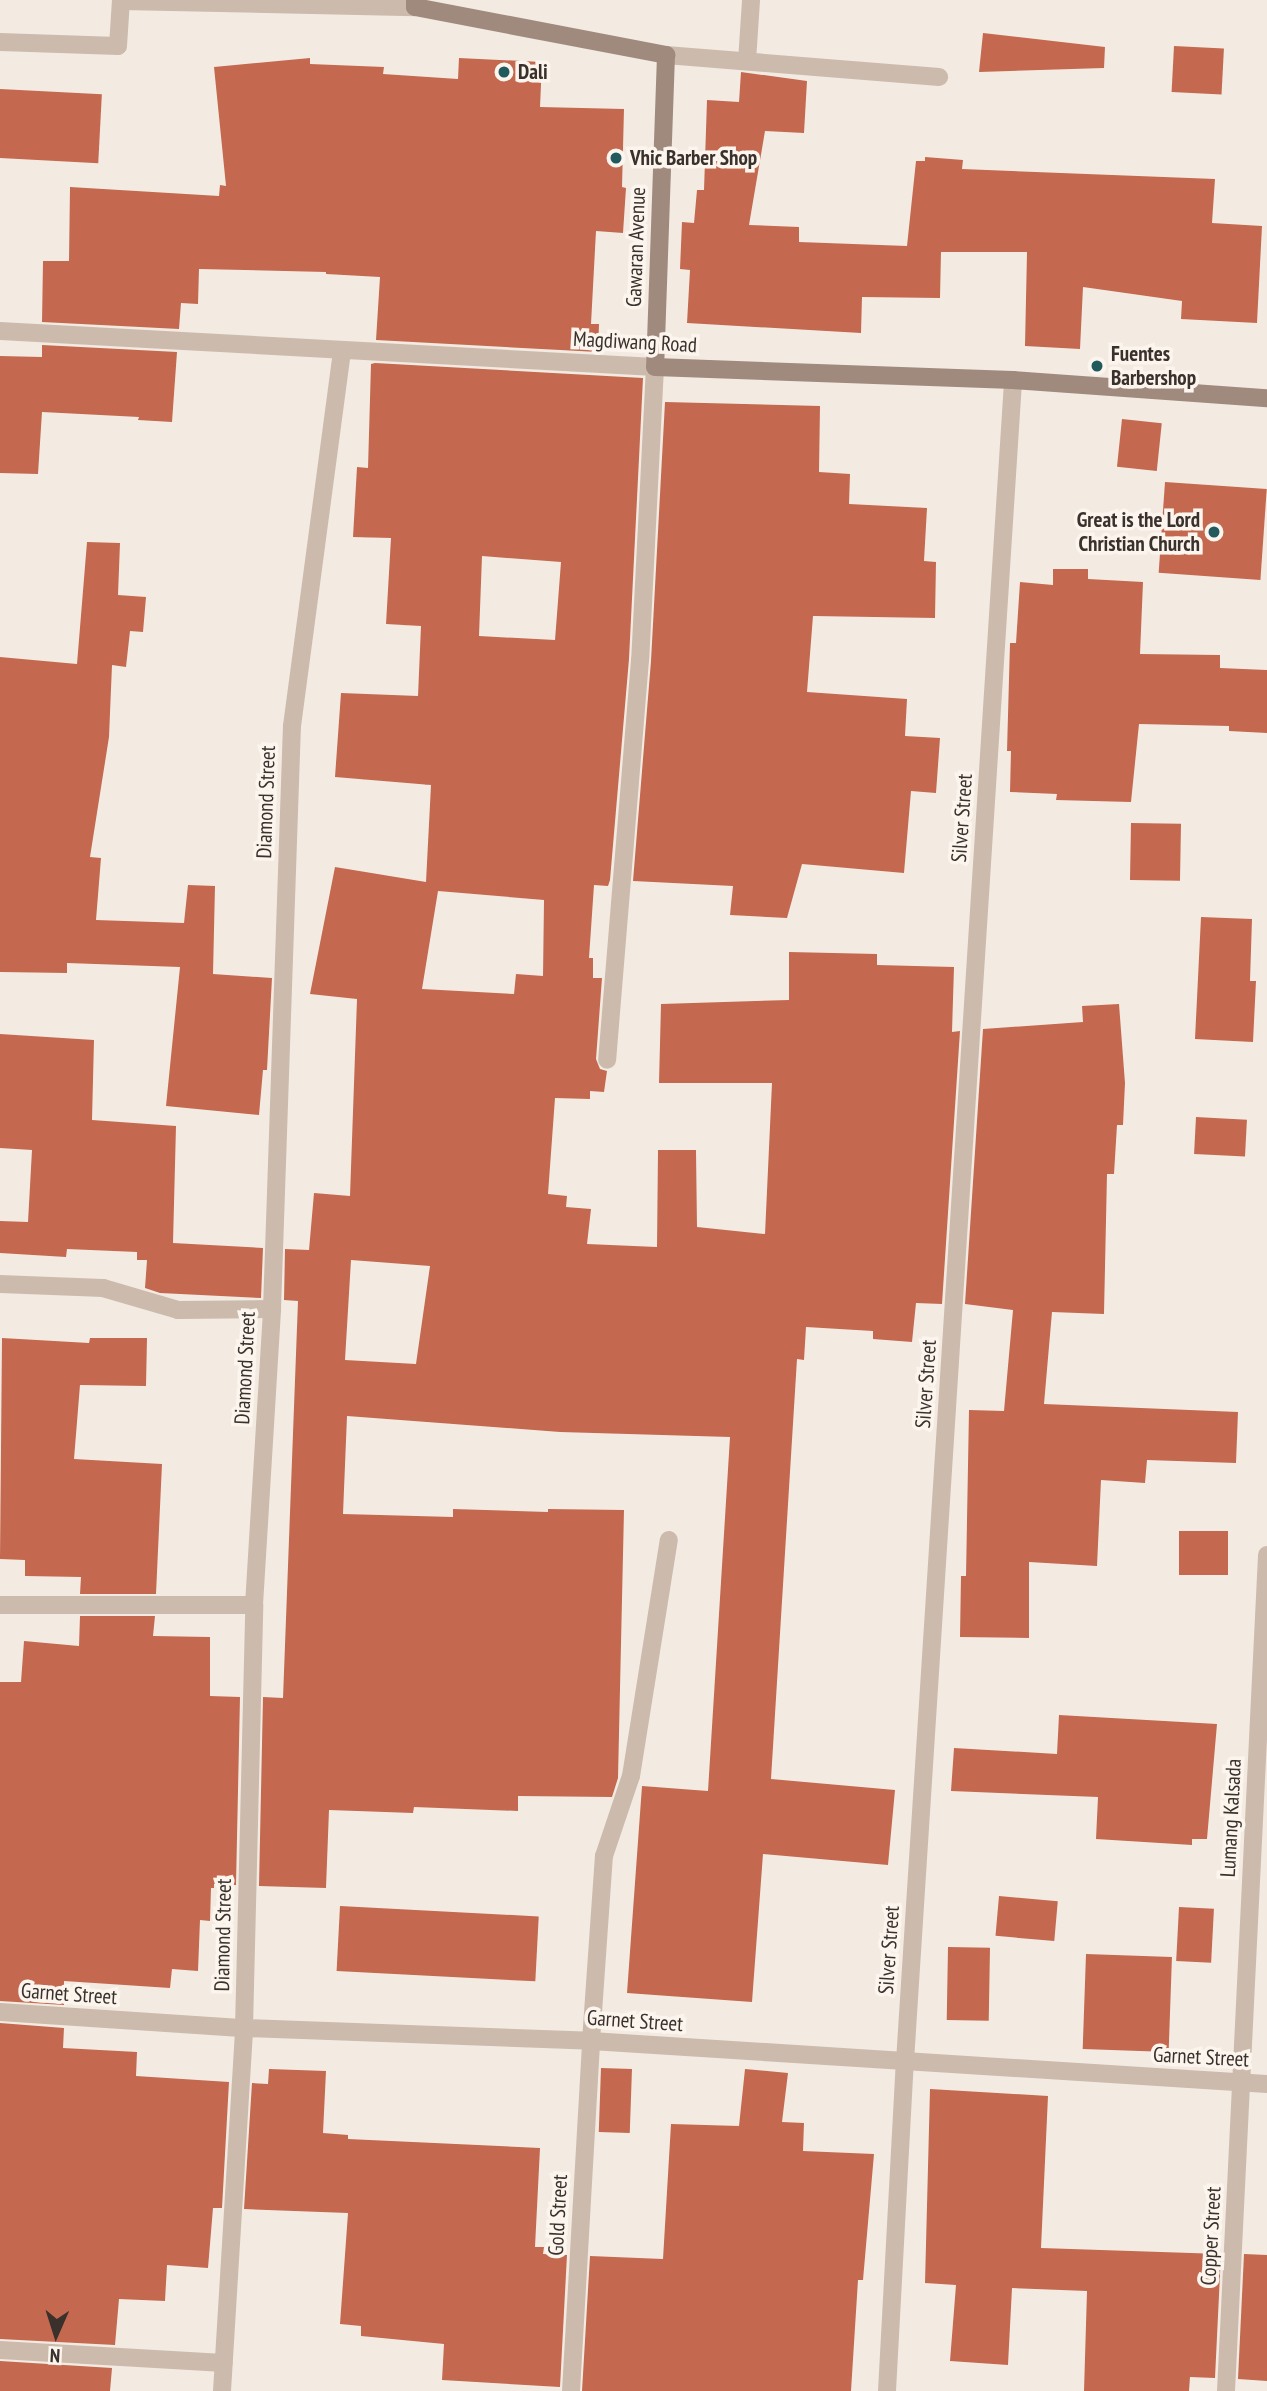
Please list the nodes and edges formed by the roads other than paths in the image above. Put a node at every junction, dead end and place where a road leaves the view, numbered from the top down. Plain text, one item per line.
1 (121, 0) edge
2 (751, 0) edge
3 (415, 4) edge
4 (0, 42) edge
5 (666, 55) junction
6 (747, 61) junction
7 (939, 77) dead end
8 (0, 331) edge
9 (342, 350) junction
10 (655, 367) junction
11 (1013, 380) junction
12 (1267, 398) edge
13 (607, 1060) dead end
14 (0, 1284) edge
15 (272, 1309) junction
16 (669, 1540) dead end
17 (1267, 1555) edge
18 (0, 1605) edge
19 (254, 1605) junction
20 (0, 2012) edge
21 (244, 2028) junction
22 (591, 2041) junction
23 (905, 2062) junction
24 (1240, 2083) junction
25 (1267, 2084) edge
26 (0, 2350) edge
27 (224, 2363) junction
28 (222, 2391) edge
29 (571, 2391) edge
30 (887, 2391) edge
31 (1226, 2391) edge

1 - 3 street
1 - 4 street
2 - 6 street
3 - 5 street
5 - 6 street
5 - 10 street, Gawaran Avenue
6 - 7 street
8 - 9 street, Magdiwang Road
9 - 10 street, Magdiwang Road
9 - 15 street, Diamond Street
10 - 11 street, Magdiwang Road
10 - 13 street
11 - 12 street, Magdiwang Road
11 - 23 street, Silver Street
14 - 15 street
15 - 19 street, Diamond Street
16 - 22 street, Gold Street
17 - 24 street, Lumang Kalsada
18 - 19 street
19 - 21 street, Diamond Street
20 - 21 street, Garnet Street
21 - 22 street, Garnet Street
21 - 27 street, Diamond Street
22 - 23 street, Garnet Street
22 - 29 street, Gold Street
23 - 24 street, Garnet Street
23 - 30 street, Silver Street
24 - 25 street, Garnet Street
24 - 31 street, Copper Street
26 - 27 street
27 - 28 street, Diamond Street

